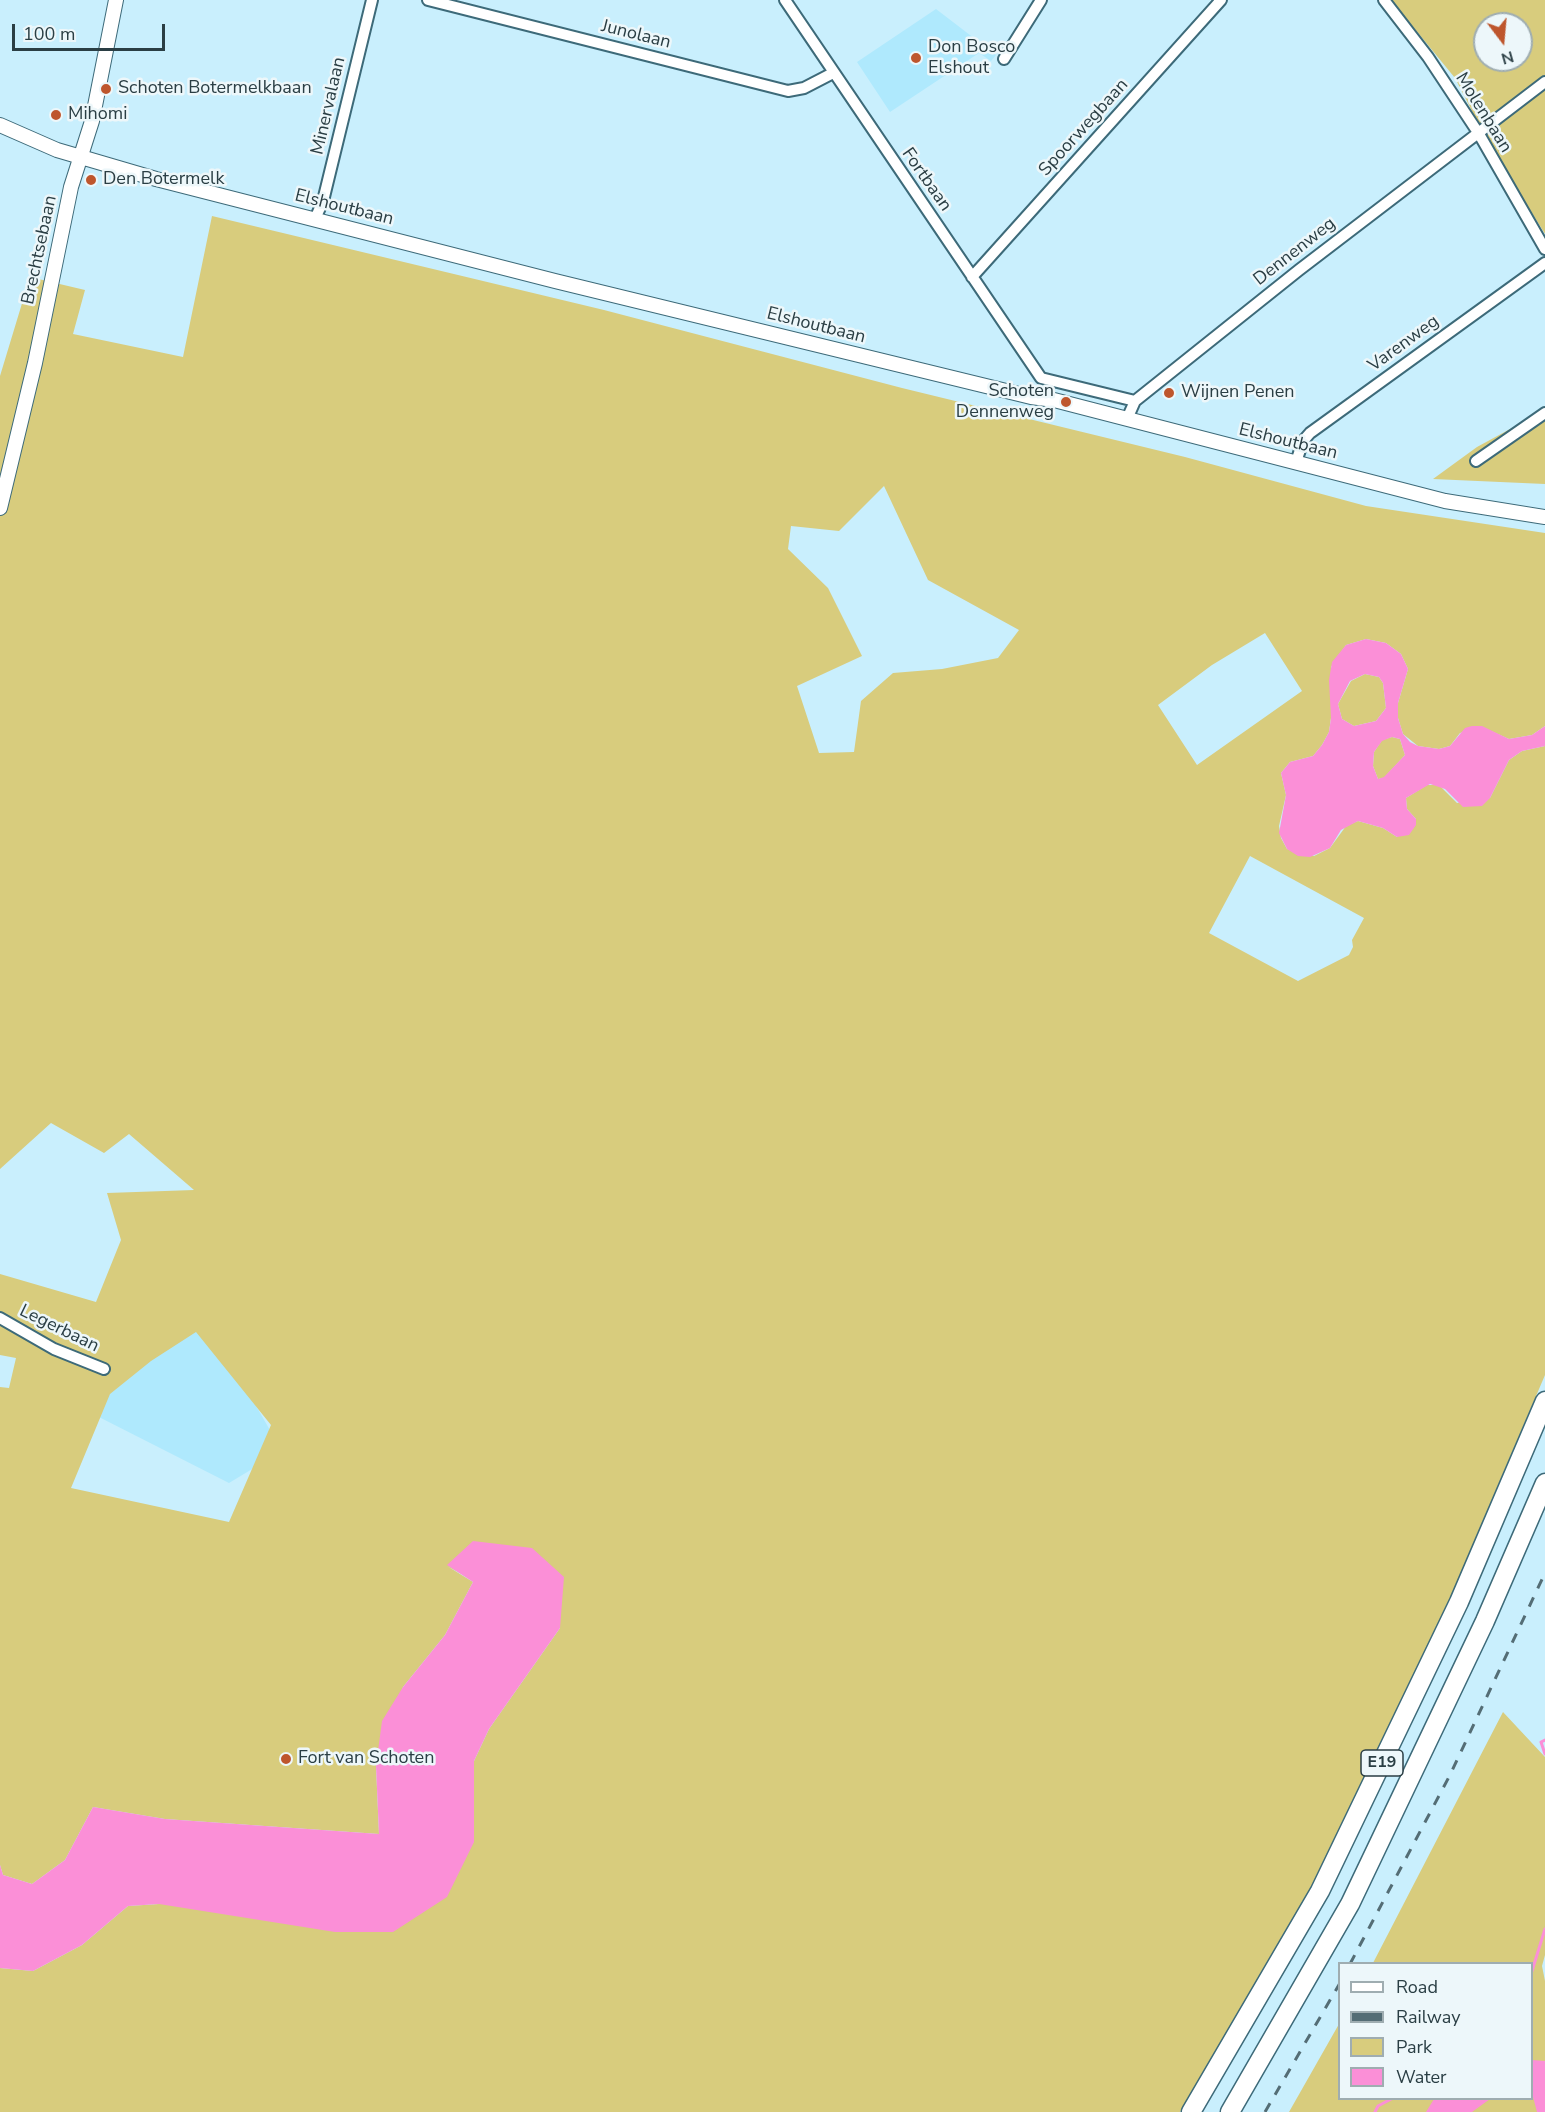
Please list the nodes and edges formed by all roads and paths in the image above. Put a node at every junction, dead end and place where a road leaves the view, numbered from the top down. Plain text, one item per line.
1 (116, 0) edge
2 (372, 0) edge
3 (428, 0) edge
4 (785, 0) edge
5 (1041, 0) edge
6 (1221, 0) edge
7 (1384, 0) edge
8 (1004, 59) dead end
9 (833, 73) junction
10 (1545, 82) edge
11 (0, 125) edge
12 (1479, 134) junction
13 (81, 157) junction
14 (315, 219) junction
15 (1545, 249) edge
16 (1545, 263) edge
17 (972, 277) junction
18 (1135, 401) junction
19 (1545, 413) edge
20 (1127, 420) junction
21 (1476, 461) dead end
22 (1296, 462) junction
23 (0, 508) edge
24 (1545, 517) edge
25 (0, 1318) edge
26 (104, 1369) dead end
27 (1545, 1401) edge
28 (1545, 1483) edge
29 (1191, 2112) edge
30 (1230, 2112) edge

1 - 13 main road, Brechtsebaan
2 - 14 street, Minervalaan
3 - 9 street, Junolaan
4 - 9 street, Fortbaan
5 - 8 street
6 - 17 street, Spoorwegbaan
7 - 12 street, Molenbaan
9 - 17 street, Fortbaan
10 - 12 street, Dennenweg
11 - 13 main road, Elshoutbaan
12 - 15 street, Molenbaan
12 - 18 street, Dennenweg
13 - 14 main road, Elshoutbaan
13 - 23 main road, Brechtsebaan
14 - 20 main road, Elshoutbaan
16 - 22 street, Varenweg
17 - 18 street, Fortbaan
18 - 20 street
19 - 21 street
20 - 22 main road, Elshoutbaan
22 - 24 main road, Elshoutbaan
25 - 26 street, Legerbaan
27 - 29 highway, E19
28 - 30 highway, E19

